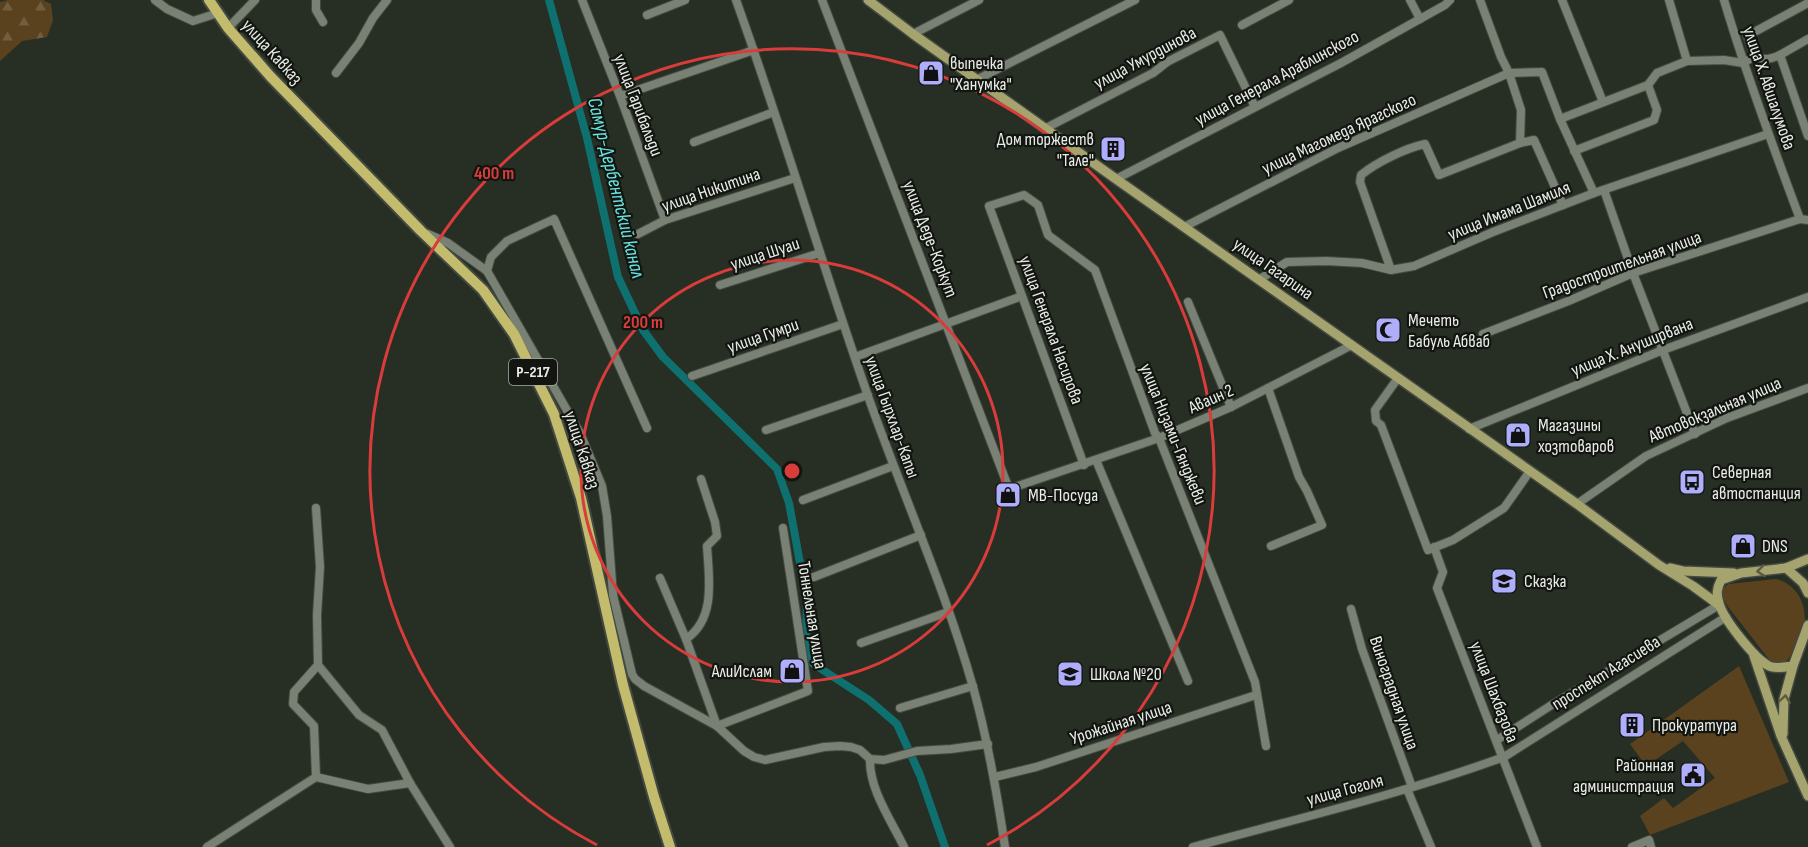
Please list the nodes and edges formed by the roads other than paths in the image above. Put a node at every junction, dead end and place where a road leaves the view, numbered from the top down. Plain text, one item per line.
1 (154, 0) edge
2 (208, 0) edge
3 (255, 0) edge
4 (316, 0) edge
5 (387, 0) edge
6 (582, 0) edge
7 (685, 0) edge
8 (736, 0) edge
9 (822, 0) edge
10 (868, 0) edge
11 (979, 0) edge
12 (1135, 0) edge
13 (1289, 0) edge
14 (1410, 0) edge
15 (1450, 0) edge
16 (1480, 0) edge
17 (1562, 0) edge
18 (1670, 0) edge
19 (1724, 0) edge
20 (1808, 3) edge
21 (218, 13) junction
22 (647, 15) dead end
23 (1420, 19) junction
24 (323, 22) dead end
25 (1242, 25) dead end
26 (228, 28) junction
27 (913, 34) junction
28 (1808, 39) edge
29 (754, 50) junction
30 (1780, 55) junction
31 (1755, 56) junction
32 (1687, 61) junction
33 (1743, 63) junction
34 (336, 73) dead end
35 (1509, 73) junction
36 (978, 79) junction
37 (1648, 85) junction
38 (620, 96) junction
39 (1603, 102) junction
40 (1255, 107) junction
41 (774, 112) junction
42 (1560, 119) junction
43 (1046, 128) junction
44 (1768, 134) junction
45 (1808, 136) edge
46 (694, 142) dead end
47 (1520, 143) junction
48 (1574, 151) junction
49 (795, 178) junction
50 (1116, 179) junction
51 (1604, 190) junction
52 (1594, 193) junction
53 (989, 206) joint
54 (1563, 206) junction
55 (1804, 219) edge
56 (665, 220) junction
57 (1184, 227) junction
58 (421, 231) junction
59 (638, 234) dead end
60 (819, 253) junction
61 (1391, 270) junction
62 (487, 271) junction
63 (1633, 273) junction
64 (1260, 279) junction
65 (720, 285) dead end
66 (1022, 296) junction
67 (1808, 297) edge
68 (1188, 302) dead end
69 (946, 323) junction
70 (843, 324) junction
71 (1483, 334) dead end
72 (1352, 345) junction
73 (1663, 350) junction
74 (855, 357) junction
75 (692, 376) dead end
76 (1398, 378) junction
77 (1268, 388) junction
78 (1808, 388) edge
79 (868, 395) junction
80 (1231, 407) junction
81 (647, 428) dead end
82 (1469, 429) junction
83 (766, 430) dead end
84 (1695, 434) junction
85 (1159, 438) junction
86 (1096, 460) junction
87 (1084, 465) junction
88 (893, 466) junction
89 (1530, 471) junction
90 (701, 479) dead end
91 (1009, 489) joint
92 (802, 500) dead end
93 (1577, 504) junction
94 (316, 508) dead end
95 (783, 528) dead end
96 (921, 535) junction
97 (1271, 546) dead end
98 (1431, 549) junction
99 (1808, 559) edge
100 (1659, 565) junction
101 (1786, 568) junction
102 (1741, 573) junction
103 (814, 577) dead end
104 (660, 578) dead end
105 (1808, 593) edge
106 (1719, 605) junction
107 (1351, 609) dead end
108 (948, 612) junction
109 (1726, 617) junction
110 (1808, 625) edge
111 (687, 639) junction
112 (861, 643) dead end
113 (1754, 655) junction
114 (318, 665) junction
115 (1793, 666) junction
116 (1188, 681) dead end
117 (623, 685) junction
118 (644, 686) junction
119 (973, 686) junction
120 (1256, 696) junction
121 (900, 708) dead end
122 (717, 726) junction
123 (1497, 740) junction
124 (988, 744) junction
125 (1266, 746) dead end
126 (1503, 757) junction
127 (870, 759) junction
128 (316, 777) junction
129 (995, 777) junction
130 (410, 783) junction
131 (1409, 788) junction
132 (1808, 795) edge
133 (1650, 844) edge
134 (207, 847) edge
135 (450, 847) edge
136 (670, 847) edge
137 (903, 847) edge
138 (1005, 847) edge
139 (1193, 847) edge
140 (1431, 847) edge
141 (1537, 847) edge
142 (1632, 847) edge

1 - 21 street
2 - 21 highway, улица Кавказ / Р-217
3 - 26 street
4 - 24 street
5 - 34 street
6 - 38 street, улица Гарибальди
7 - 22 street
8 - 29 street, улица Гырхлар-Капы
9 - 69 street, улица Деде-Коркут
10 - 27 main road, улица Гагарина
11 - 27 street
12 - 36 street
13 - 25 street
14 - 23 street
15 - 23 street, улица Генерала Араблинского
16 - 35 street
17 - 39 street
18 - 32 street
19 - 33 street, улица Х. Авшалумова
20 - 31 street
21 - 26 highway, улица Кавказ / Р-217
23 - 40 street, улица Генерала Араблинского
26 - 58 highway, улица Кавказ / Р-217
27 - 36 main road, улица Гагарина
28 - 30 street
29 - 38 street
29 - 41 street, улица Гырхлар-Капы
30 - 31 street
30 - 45 street
31 - 33 street
32 - 33 street
32 - 37 street
33 - 44 street, улица Х. Авшалумова
35 - 42 street
35 - 47 street
35 - 57 street, улица Магомеда Ярагского
36 - 43 main road, улица Гагарина
37 - 39 street
37 - 48 street
38 - 56 street, улица Гарибальди
39 - 42 street
40 - 43 street, улица Умурдинова
40 - 50 street, улица Генерала Араблинского
41 - 46 street
41 - 49 street, улица Гырхлар-Капы
42 - 48 street
43 - 50 main road, улица Гагарина
44 - 51 street, улица Имама Шамиля
44 - 55 street, улица Х. Авшалумова
47 - 54 street
47 - 61 street
48 - 52 street
49 - 56 street, улица Никитина
49 - 60 street, улица Гырхлар-Капы
50 - 57 main road, улица Гагарина
51 - 52 street, улица Имама Шамиля
51 - 63 street
52 - 54 street, улица Имама Шамиля
53 - 66 street, улица Генерала Насирова
53 - 85 street, улица Низами-Гянджеви
54 - 61 street, улица Имама Шамиля
55 - 63 street, Градостроительная улица
56 - 59 street, улица Никитина
57 - 64 main road, улица Гагарина
58 - 62 street
58 - 117 highway, улица Кавказ / Р-217
60 - 65 street, улица Шуаи
60 - 70 street, улица Гырхлар-Капы
61 - 64 street, улица Имама Шамиля
62 - 81 street
62 - 118 street
63 - 71 street, Градостроительная улица
63 - 73 street
64 - 72 main road, улица Гагарина
66 - 69 street
66 - 87 street, улица Генерала Насирова
67 - 73 street, улица Х. Ануширвана
68 - 80 street
69 - 74 street
69 - 91 street, улица Деде-Коркут
70 - 74 street, улица Гырхлар-Капы
70 - 75 street, улица Гумри
72 - 76 main road, улица Гагарина
72 - 77 street, Аваин 2
73 - 82 street, улица Х. Ануширвана
73 - 84 street
74 - 79 street, улица Гырхлар-Капы
76 - 82 main road, улица Гагарина
76 - 98 street, улица Шахбазова
77 - 80 street, Аваин 2
77 - 97 street
78 - 84 street, Автовокзальная улица
79 - 83 street
79 - 88 street, улица Гырхлар-Капы
80 - 85 street, Аваин 2
82 - 89 main road, улица Гагарина
84 - 93 street, Автовокзальная улица
85 - 86 street, Аваин 2
85 - 120 street, улица Низами-Гянджеви
86 - 87 street, Аваин 2
86 - 116 street
87 - 91 street, Аваин 2
88 - 92 street
88 - 96 street, улица Гырхлар-Капы
89 - 93 main road, улица Гагарина
89 - 98 street
90 - 111 street
93 - 100 main road, улица Гагарина
94 - 114 street
95 - 122 street, Тоннельная улица
96 - 103 street
96 - 108 street, улица Гырхлар-Капы
98 - 123 street, улица Шахбазова
99 - 101 main road
100 - 102 main road, улица Гагарина
100 - 106 main road, улица Гагарина
101 -> 102 main road, улица Гагарина
101 - 105 main road
102 - 106 main road
104 - 111 street
106 - 109 main road
106 - 123 street
107 - 131 street, Виноградная улица
108 - 112 street
108 - 119 street, улица Гырхлар-Капы
109 - 113 main road
109 - 126 street, проспект Агасиева
110 - 115 main road
111 - 122 street
113 - 115 main road
113 - 132 main road
114 - 128 street
114 - 130 street
132 -> 115 main road
117 - 118 street
117 - 136 highway, улица Кавказ / Р-217
118 - 122 street
119 - 121 street
119 - 124 street, улица Гырхлар-Капы
120 - 125 street, улица Низами-Гянджеви
120 - 129 street, Урожайная улица
122 - 127 street
123 - 126 street, улица Шахбазова
124 - 127 street
124 - 129 street, улица Гырхлар-Капы
126 - 131 street, улица Гоголя
126 - 141 street, улица Шахбазова
127 - 137 street
128 - 130 street
128 - 134 street
129 - 138 street, улица Гырхлар-Капы
130 - 135 street
131 - 139 street, улица Гоголя
131 - 140 street, Виноградная улица
133 - 142 street

